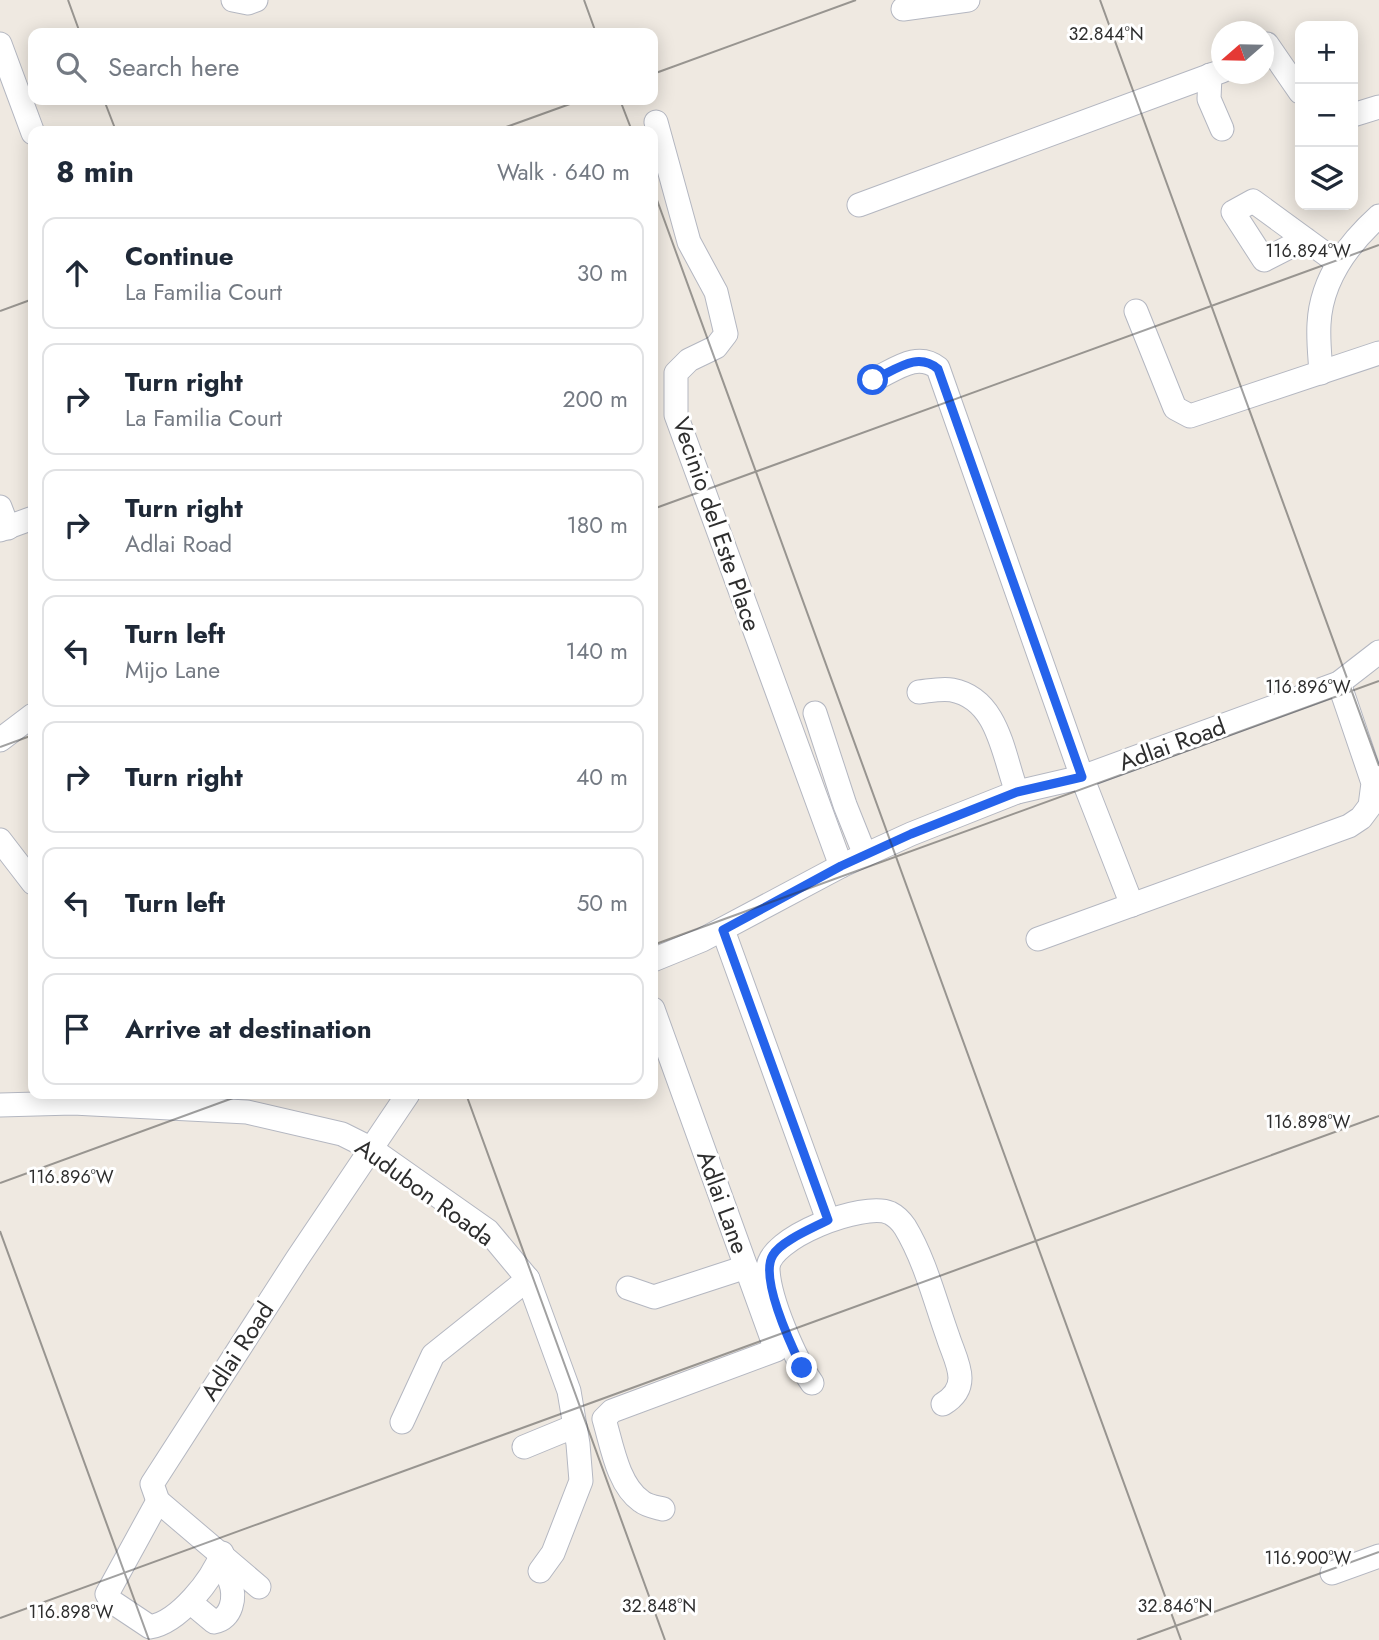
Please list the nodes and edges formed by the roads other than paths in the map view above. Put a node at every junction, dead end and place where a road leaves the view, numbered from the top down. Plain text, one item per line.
1 (968, 0) edge
2 (903, 9) dead end
3 (0, 44) edge
4 (1274, 60) edge
5 (1211, 75) edge
6 (1213, 84) edge
7 (1295, 86) edge
8 (1379, 107) edge
9 (1358, 113) edge
10 (656, 122) dead end
11 (30, 126) edge
12 (657, 126) edge
13 (658, 129) edge
14 (1222, 129) dead end
15 (859, 205) dead end
16 (1379, 216) edge
17 (1305, 239) dead end
18 (1338, 263) junction
19 (1136, 311) dead end
20 (1379, 353) edge
21 (1321, 373) junction
22 (873, 380) dead end
23 (28, 519) edge
24 (3, 522) edge
25 (1379, 652) edge
26 (1339, 683) junction
27 (919, 692) dead end
28 (815, 713) dead end
29 (28, 719) edge
30 (0, 740) edge
31 (1082, 777) junction
32 (1017, 792) junction
33 (0, 841) edge
34 (865, 855) junction
35 (841, 866) junction
36 (28, 877) edge
37 (1132, 905) junction
38 (723, 930) junction
39 (1038, 939) dead end
40 (658, 958) edge
41 (658, 1023) edge
42 (404, 1099) edge
43 (0, 1105) edge
44 (370, 1148) junction
45 (828, 1220) junction
46 (746, 1267) junction
47 (528, 1279) junction
48 (628, 1288) dead end
49 (812, 1383) dead end
50 (943, 1404) dead end
51 (402, 1422) dead end
52 (575, 1426) junction
53 (524, 1447) dead end
54 (158, 1501) junction
55 (663, 1509) dead end
56 (1379, 1556) edge
57 (220, 1557) junction
58 (540, 1571) dead end
59 (1332, 1573) dead end
60 (259, 1587) dead end
61 (190, 1602) junction

1 - 2 street
3 - 11 street
4 - 7 street
5 - 15 street
6 - 14 street
8 - 9 street
10 - 12 street, Vecinio del Este Place
13 - 35 street, Vecinio del Este Place
16 - 18 street
17 - 18 street
18 - 21 street
19 - 21 street
20 - 21 street
22 - 31 street
23 - 24 street
25 - 26 street, Adlai Road
26 - 31 street, Adlai Road
26 - 37 street
27 - 32 street
28 - 34 street
29 - 30 street
31 - 32 street, Adlai Road
31 - 37 street
32 - 34 street, Adlai Road
33 - 36 street
34 - 35 street, Adlai Road
35 - 38 street, Adlai Road
37 - 39 street
38 - 40 street, Adlai Road
38 - 45 street
41 - 46 street, Adlai Lane
42 - 44 street, Adlai Road
43 - 44 street, Audubon Roada
44 - 47 street, Audubon Roada
44 - 54 street, Adlai Road
45 - 49 street
45 - 50 street
46 - 48 street
46 - 55 street, Adlai Lane
47 - 51 street
47 - 52 street, Audubon Roada
52 - 53 street
52 - 58 street, Audubon Roada
54 - 57 street
54 - 61 street
56 - 59 street
57 - 60 street
57 - 61 street
57 - 61 street

